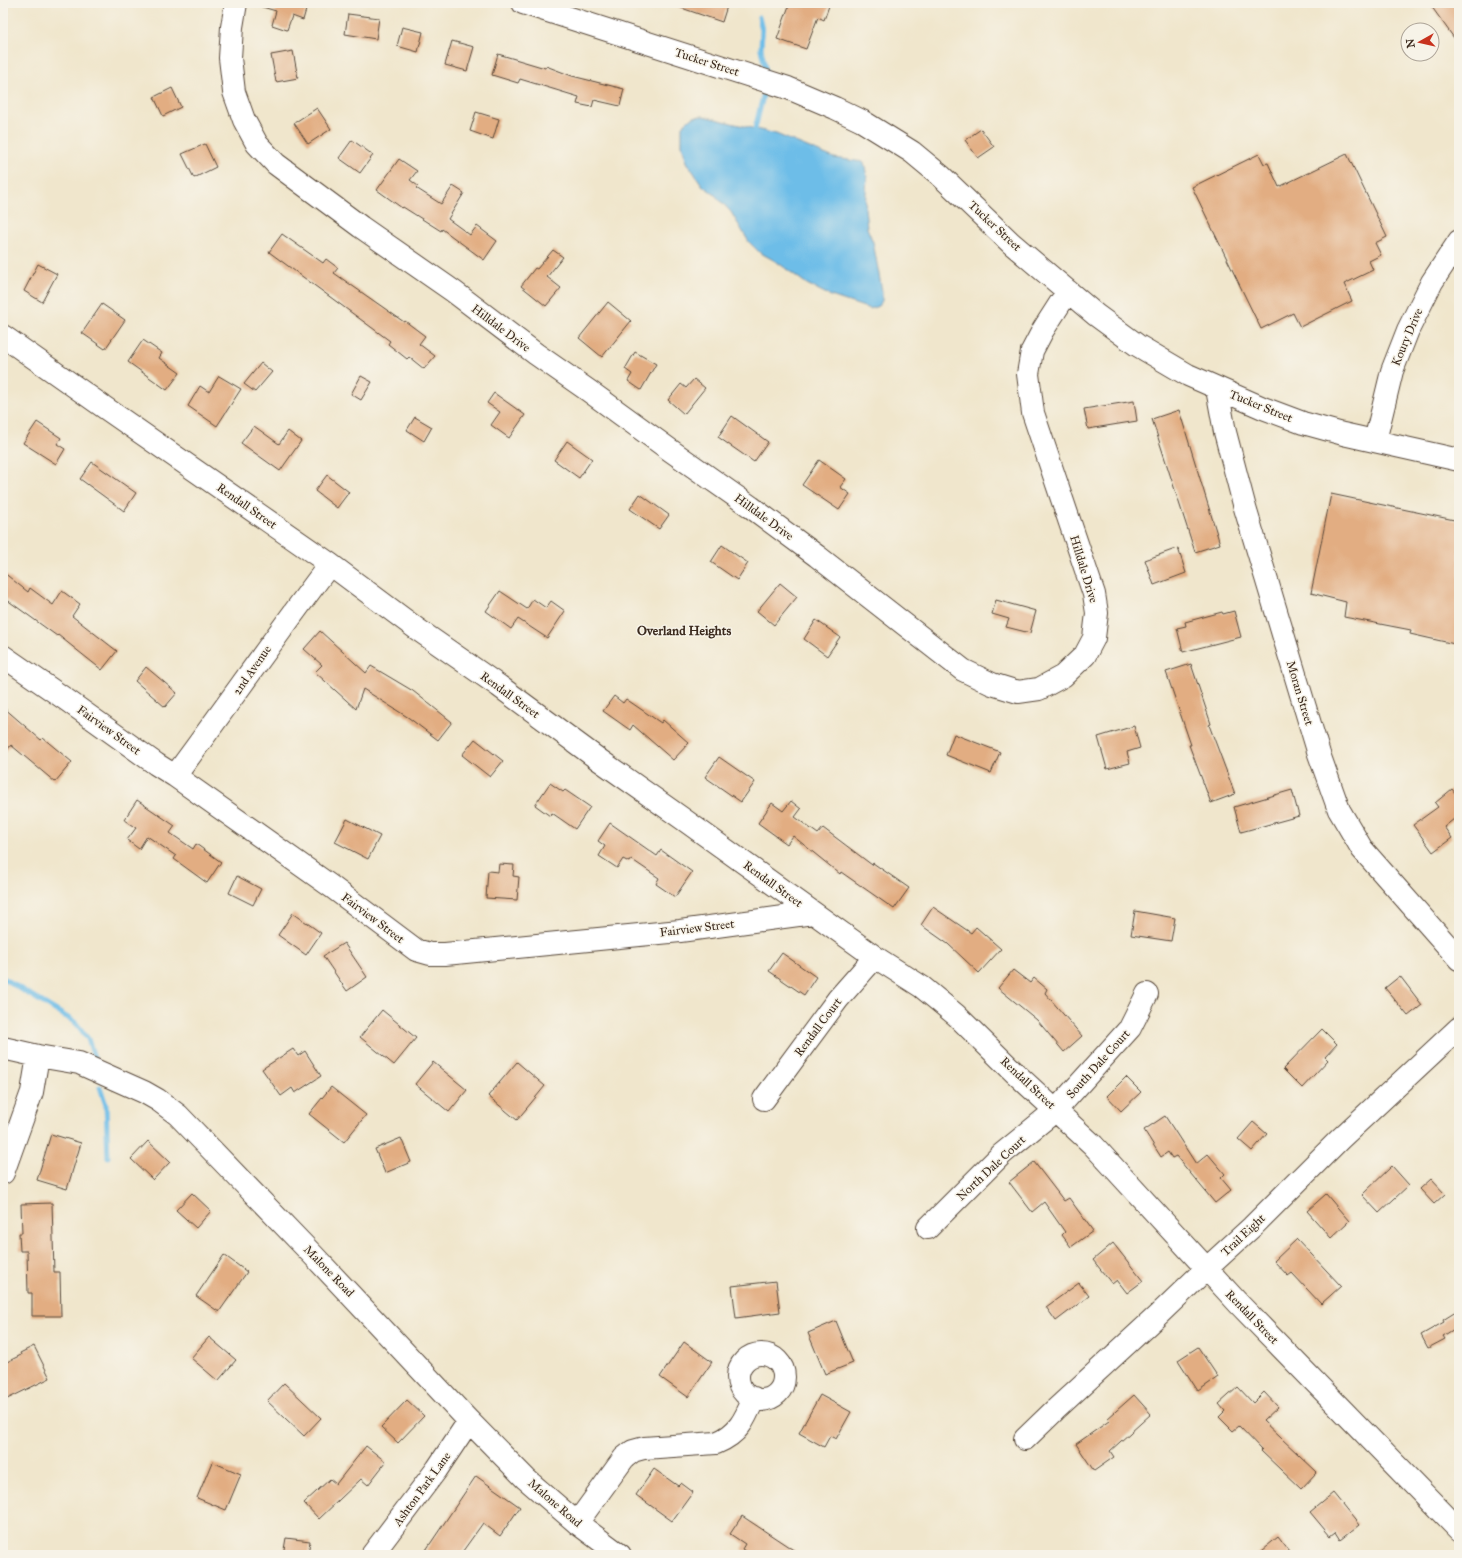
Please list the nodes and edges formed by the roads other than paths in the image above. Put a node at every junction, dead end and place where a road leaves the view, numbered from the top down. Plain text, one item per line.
1 (236, 3) edge
2 (523, 3) edge
3 (1459, 241) edge
4 (1068, 291) junction
5 (3, 336) edge
6 (1218, 389) junction
7 (1375, 441) junction
8 (1459, 460) edge
9 (330, 564) junction
10 (3, 656) edge
11 (175, 776) junction
12 (813, 913) junction
13 (874, 957) junction
14 (1459, 959) edge
15 (1147, 994) dead end
16 (1459, 1028) edge
17 (3, 1048) edge
18 (38, 1056) junction
19 (764, 1099) dead end
20 (1056, 1110) junction
21 (3, 1173) edge
22 (928, 1228) dead end
23 (1206, 1269) junction
24 (754, 1398) dead end
25 (470, 1421) junction
26 (1025, 1439) dead end
27 (577, 1523) junction
28 (1459, 1530) edge
29 (372, 1555) edge
30 (620, 1555) edge

1 - 4 street, Hilldale Drive
2 - 4 street, Tucker Street
3 - 7 street, Koury Drive
4 - 6 street, Tucker Street
5 - 9 street, Rendall Street
6 - 7 street, Tucker Street
6 - 14 street, Moran Street
7 - 8 street, Tucker Street
9 - 11 street, 2nd Avenue
9 - 12 street, Rendall Street
10 - 11 street, Fairview Street
11 - 12 street, Fairview Street
12 - 13 street, Rendall Street
13 - 19 street, Rendall Court
13 - 20 street, Rendall Street
15 - 20 street, South Dale Court
16 - 23 street, Trail Eight
17 - 18 street, Malone Road
18 - 21 street
18 - 25 street, Malone Road
20 - 22 street, North Dale Court
20 - 23 street, Rendall Street
23 - 26 street, Trail Eight
23 - 28 street, Rendall Street
24 - 27 street
25 - 27 street, Malone Road
25 - 29 street, Ashton Park Lane
27 - 30 street, Malone Road

